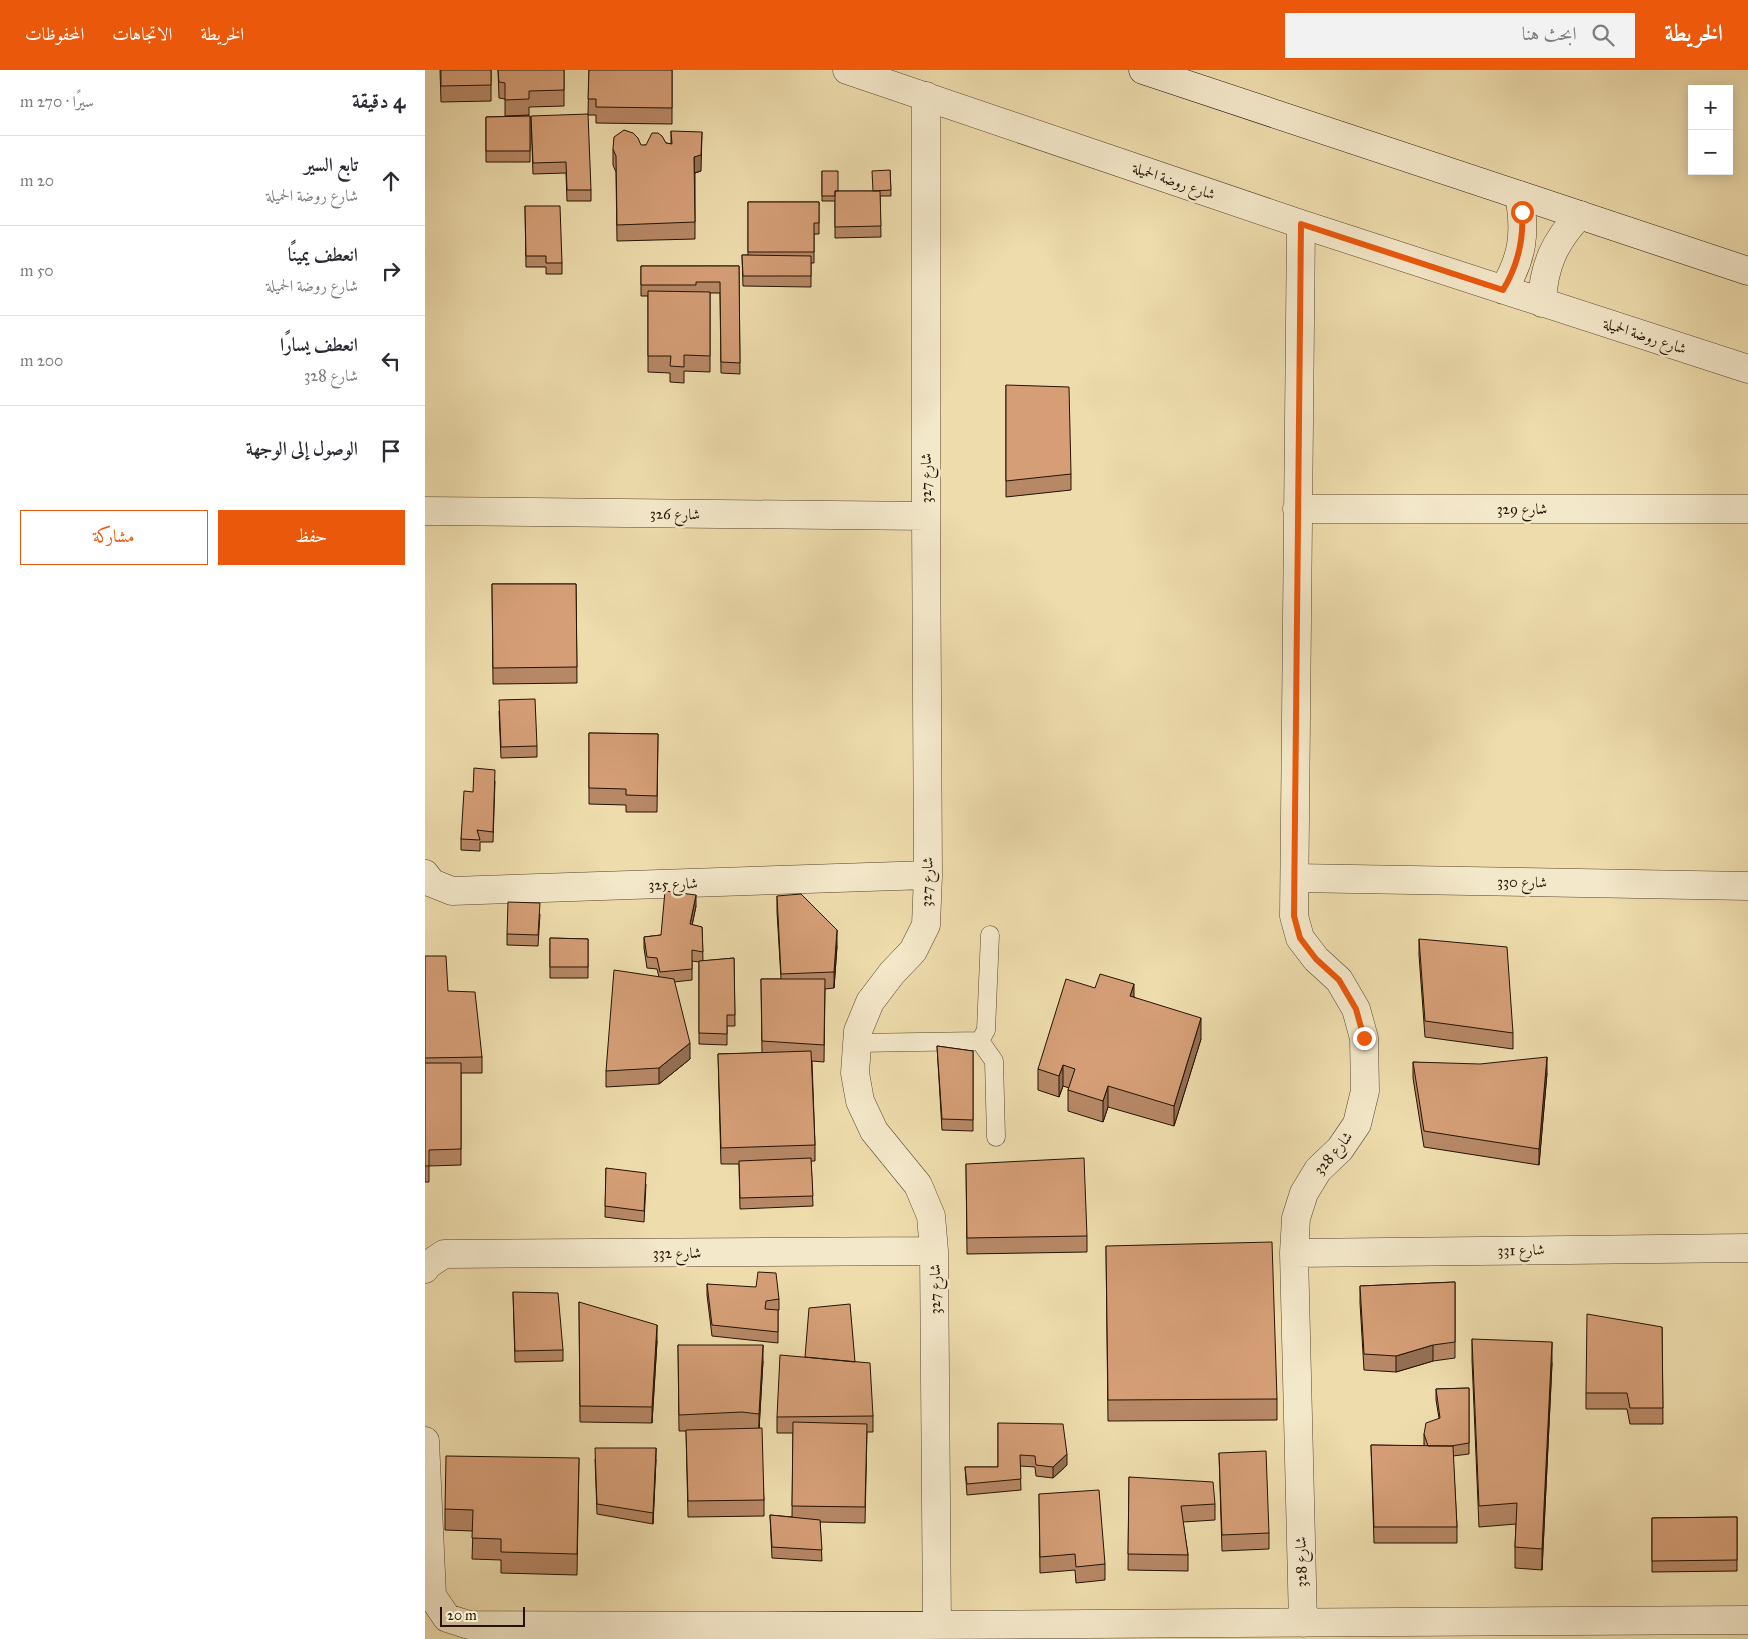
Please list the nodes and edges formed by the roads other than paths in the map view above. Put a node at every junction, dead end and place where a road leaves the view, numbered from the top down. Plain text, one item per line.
1 (847, 70) edge
2 (1143, 70) edge
3 (926, 96) junction
4 (1519, 195) junction
5 (1580, 215) junction
6 (1301, 224) junction
7 (1748, 271) edge
8 (1503, 290) junction
9 (1542, 302) junction
10 (1748, 369) edge
11 (1297, 509) junction
12 (1748, 509) edge
13 (425, 511) edge
14 (926, 516) junction
15 (425, 874) edge
16 (928, 875) junction
17 (1295, 878) junction
18 (1748, 886) edge
19 (990, 935) dead end
20 (980, 1041) junction
21 (857, 1043) junction
22 (996, 1137) dead end
23 (1748, 1248) edge
24 (934, 1251) junction
25 (1295, 1253) junction
26 (425, 1269) edge
27 (425, 1441) edge
28 (1748, 1620) edge
29 (1303, 1623) junction
30 (937, 1625) junction
31 (1645, 1630) edge
32 (750, 1632) edge

1 - 3 street, شارع روضة الحميلة
2 - 4 street
3 - 6 street, شارع روضة الحميلة
3 - 14 street, شارع 327
4 - 5 street
4 - 8 street
5 - 7 street
5 - 9 street
6 - 8 street, شارع روضة الحميلة
6 - 11 street, شارع 328
8 - 9 street, شارع روضة الحميلة
9 - 10 street, شارع روضة الحميلة
11 - 12 street, شارع 329
11 - 17 street, شارع 328
13 - 14 street, شارع 326
14 - 16 street, شارع 327
15 - 16 street, شارع 325
16 - 21 street, شارع 327
17 - 18 street, شارع 330
17 - 25 street, شارع 328
19 - 20 lane
20 - 21 lane
20 - 22 lane
21 - 24 street, شارع 327
23 - 25 street, شارع 331
24 - 26 street, شارع 332
24 - 30 street, شارع 327
25 - 29 street, شارع 328
27 - 32 street
28 - 31 street
29 - 30 street
29 - 31 street
30 - 32 street

